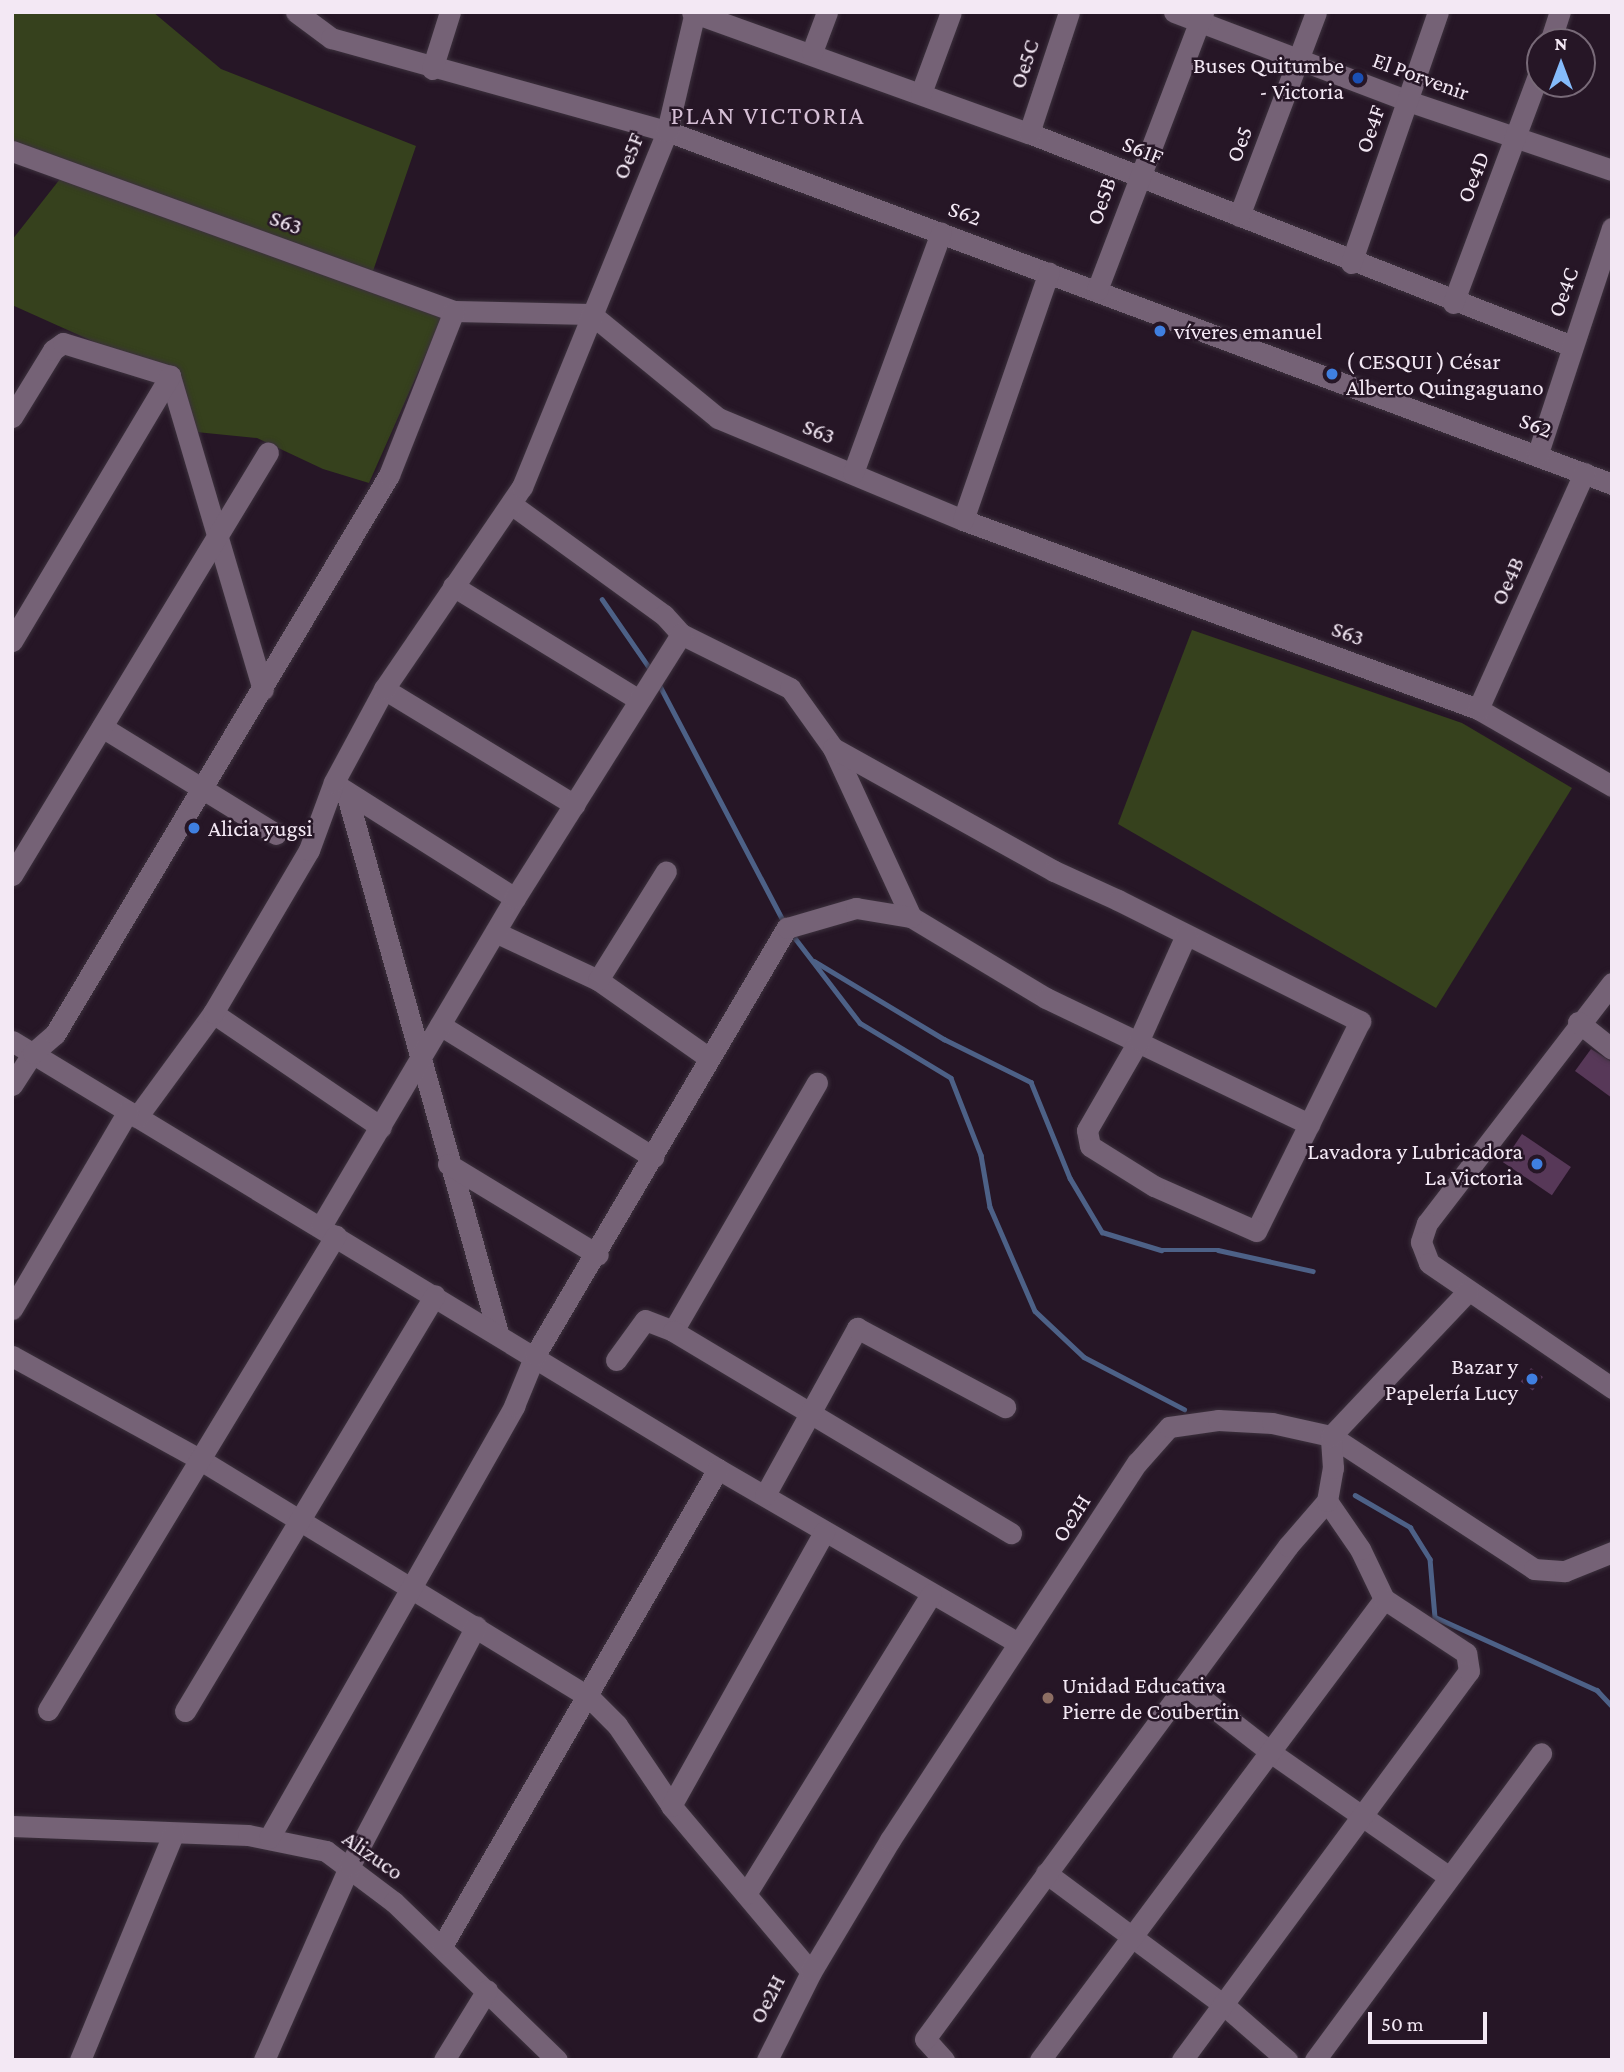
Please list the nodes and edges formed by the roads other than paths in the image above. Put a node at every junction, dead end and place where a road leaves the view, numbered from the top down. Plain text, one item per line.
1 (296, 12) edge
2 (450, 12) edge
3 (694, 12) edge
4 (827, 12) edge
5 (951, 12) edge
6 (1069, 12) edge
7 (1174, 12) edge
8 (1316, 12) edge
9 (1438, 12) edge
10 (1202, 17) edge
11 (812, 52) junction
12 (1300, 58) junction
13 (432, 69) junction
14 (921, 93) junction
15 (1530, 98) edge
16 (1408, 101) junction
17 (667, 131) junction
18 (1029, 133) junction
19 (1516, 139) junction
20 (12, 151) edge
21 (1612, 170) edge
22 (1137, 176) junction
23 (1239, 216) junction
24 (1612, 228) edge
25 (941, 233) junction
26 (1351, 263) junction
27 (1049, 272) junction
28 (1097, 290) junction
29 (1601, 294) edge
30 (1453, 303) junction
31 (454, 311) junction
32 (591, 314) junction
33 (1572, 346) junction
34 (170, 376) junction
35 (12, 417) edge
36 (268, 452) dead end
37 (1538, 453) junction
38 (853, 473) junction
39 (1584, 473) junction
40 (1612, 484) edge
41 (511, 504) junction
42 (963, 520) junction
43 (217, 538) junction
44 (453, 586) junction
45 (681, 634) junction
46 (12, 641) edge
47 (384, 689) junction
48 (263, 690) junction
49 (639, 701) junction
50 (1478, 709) junction
51 (102, 727) junction
52 (832, 748) junction
53 (1612, 786) edge
54 (340, 787) junction
55 (202, 789) junction
56 (575, 804) junction
57 (276, 834) dead end
58 (666, 871) dead end
59 (12, 875) edge
60 (516, 898) junction
61 (912, 917) junction
62 (497, 933) junction
63 (1186, 935) junction
64 (598, 980) junction
65 (1612, 983) edge
66 (213, 1013) junction
67 (1578, 1023) junction
68 (440, 1025) junction
69 (1139, 1040) junction
70 (12, 1041) edge
71 (1612, 1049) edge
72 (33, 1053) junction
73 (709, 1058) junction
74 (418, 1062) junction
75 (817, 1083) dead end
76 (12, 1085) edge
77 (133, 1114) junction
78 (1309, 1124) junction
79 (382, 1127) junction
80 (653, 1157) junction
81 (449, 1164) junction
82 (329, 1231) junction
83 (598, 1255) junction
84 (1468, 1292) junction
85 (435, 1295) junction
86 (12, 1309) edge
87 (673, 1331) junction
88 (498, 1333) junction
89 (535, 1355) junction
90 (12, 1356) edge
91 (616, 1360) dead end
92 (1612, 1388) edge
93 (1005, 1407) dead end
94 (808, 1412) junction
95 (1331, 1436) junction
96 (199, 1459) junction
97 (718, 1469) junction
98 (765, 1495) junction
99 (1327, 1501) junction
100 (296, 1519) junction
101 (824, 1532) junction
102 (1012, 1533) dead end
103 (1612, 1552) edge
104 (410, 1589) junction
105 (931, 1595) junction
106 (1384, 1600) junction
107 (476, 1626) junction
108 (1017, 1642) junction
109 (1187, 1687) junction
110 (588, 1696) junction
111 (48, 1710) dead end
112 (185, 1711) dead end
113 (1273, 1754) junction
114 (1541, 1754) dead end
115 (671, 1805) junction
116 (1365, 1814) junction
117 (12, 1826) edge
118 (173, 1833) junction
119 (269, 1838) junction
120 (349, 1866) junction
121 (1046, 1873) junction
122 (1448, 1875) junction
123 (746, 1894) junction
124 (1132, 1938) junction
125 (442, 1946) junction
126 (811, 1972) junction
127 (487, 1990) junction
128 (1224, 2005) junction
129 (767, 2058) edge
130 (80, 2060) edge
131 (264, 2060) edge
132 (444, 2060) edge
133 (558, 2060) edge
134 (944, 2060) edge
135 (1040, 2060) edge
136 (1182, 2060) edge
137 (1287, 2060) edge
138 (1315, 2060) edge

1 - 13 street, S62
2 - 13 street
3 - 11 street, S61F
3 - 17 street, Oe5F
4 - 11 street
5 - 14 street
6 - 18 street, Oe5C
7 - 10 street, El Porvenir
8 - 12 street, Oe5
9 - 16 street, Oe4F
10 - 12 street, El Porvenir
10 - 22 street, Oe5B
11 - 14 street, S61F
12 - 16 street, El Porvenir
12 - 23 street, Oe5
13 - 17 street, S62
14 - 18 street, S61F
15 - 19 street, Oe4D
16 - 19 street, El Porvenir
16 - 26 street, Oe4F
17 - 25 street, S62
17 - 32 street, Oe5F
18 - 22 street, S61F
19 - 21 street, El Porvenir
19 - 30 street, Oe4D
20 - 31 street, S63
22 - 23 street, S61F
22 - 28 street, Oe5B
23 - 26 street, S61F
24 - 29 street, Oe4C
25 - 27 street, S62
25 - 38 street
26 - 30 street, S61F
27 - 28 street, S62
27 - 42 street
28 - 37 street, S62
29 - 33 street, Oe4C
30 - 33 street, S61F
31 - 32 street, S63
31 - 48 street
32 - 38 street, S63
32 - 41 street, Oe5F
33 - 37 street, Oe4C
34 - 35 street
34 - 43 street
34 - 46 street
36 - 43 street
37 - 39 street, S62
38 - 42 street, S63
39 - 40 street, S62
39 - 50 street, Oe4B
41 - 44 street, Oe5F
41 - 45 street
42 - 50 street, S63
43 - 48 street
43 - 51 street
44 - 47 street, Oe5F
44 - 49 street
45 - 49 street
45 - 52 street
47 - 54 street, Oe5F
47 - 56 street
48 - 55 street
49 - 56 street
50 - 53 street, S63
51 - 55 street
51 - 59 street
52 - 61 street
52 - 63 street
54 - 60 street
54 - 66 street, Oe5F
54 - 74 street
55 - 57 street
55 - 72 street
56 - 60 street
58 - 64 street
60 - 62 street
61 - 69 street
61 - 73 street
62 - 64 street
62 - 68 street
63 - 69 street
63 - 78 street
64 - 73 street
65 - 67 street
66 - 77 street, Oe5F
66 - 79 street
67 - 71 street
67 - 84 street
68 - 74 street
68 - 80 street
69 - 78 street
69 - 78 street
70 - 72 street
72 - 76 street
72 - 77 street
73 - 80 street
74 - 79 street
74 - 81 street
75 - 87 street
77 - 82 street
77 - 86 street, Oe5F
79 - 82 street
80 - 83 street
81 - 83 street
81 - 88 street
82 - 85 street
82 - 96 street
83 - 89 street
84 - 92 street
84 - 95 street
85 - 88 street
85 - 100 street
87 - 91 street
87 - 94 street
88 - 89 street
89 - 97 street
89 - 104 street
90 - 96 street
93 - 94 street
94 - 98 street
94 - 102 street
95 - 99 street
95 - 103 street, Oe2H
95 - 108 street, Oe2H
96 - 100 street
96 - 111 street
97 - 98 street
97 - 110 street
98 - 101 street
99 - 106 street
99 - 109 street
100 - 104 street
100 - 112 street
101 - 105 street
101 - 115 street
104 - 107 street
104 - 119 street
105 - 108 street
105 - 123 street
106 - 113 street
106 - 116 street
107 - 110 street
107 - 120 street
108 - 126 street, Oe2H
109 - 113 street
109 - 121 street
110 - 115 street
110 - 125 street
113 - 116 street
113 - 124 street
114 - 122 street
115 - 123 street
116 - 122 street
116 - 128 street
117 - 118 street, Alizuco
118 - 119 street, Alizuco
118 - 130 street
119 - 120 street, Alizuco
120 - 125 street, Alizuco
120 - 131 street
121 - 124 street
121 - 134 street
122 - 138 street
123 - 126 street
124 - 128 street
124 - 135 street
125 - 127 street, Alizuco
126 - 129 street, Oe2H
127 - 132 street
127 - 133 street, Alizuco
128 - 136 street
128 - 137 street

